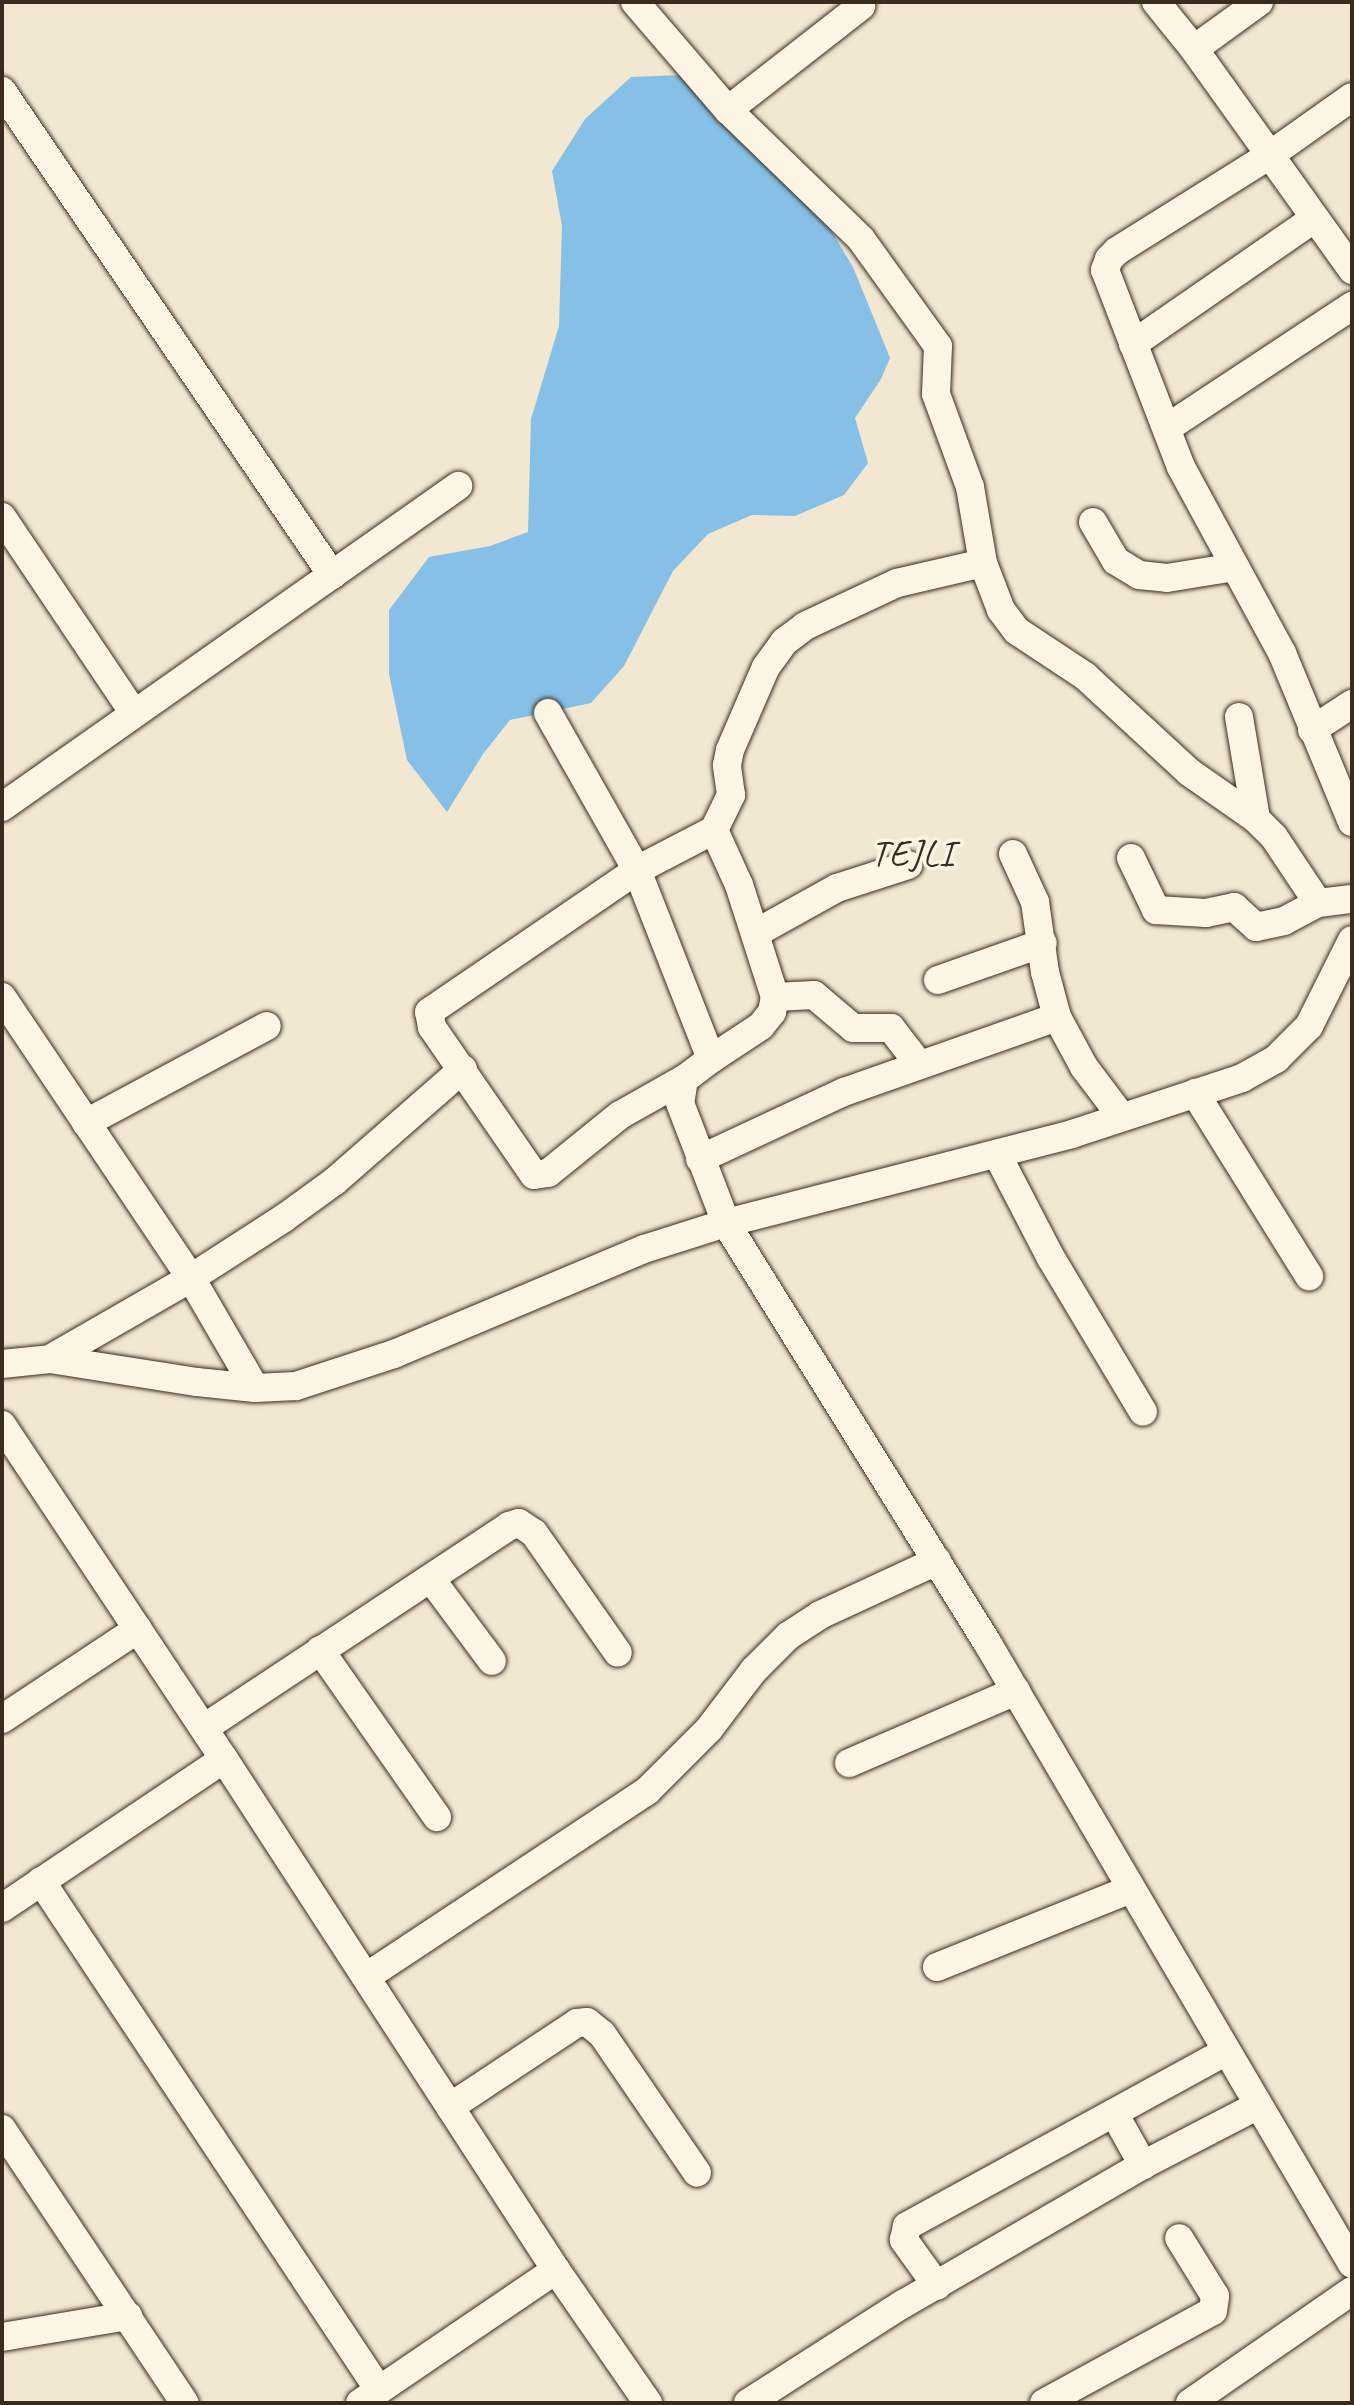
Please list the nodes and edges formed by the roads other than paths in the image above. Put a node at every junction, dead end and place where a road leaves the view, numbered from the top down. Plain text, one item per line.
1 (635, 2) edge
2 (1156, 2) edge
3 (1259, 2) edge
4 (861, 6) dead end
5 (1194, 49) junction
6 (2, 91) edge
7 (1352, 97) edge
8 (728, 110) junction
9 (1270, 155) junction
10 (1315, 218) junction
11 (1351, 268) edge
12 (1352, 306) edge
13 (1133, 344) junction
14 (1167, 428) junction
15 (458, 486) dead end
16 (2, 517) edge
17 (1093, 522) dead end
18 (983, 563) junction
19 (1235, 567) junction
20 (332, 575) junction
21 (1352, 704) edge
22 (133, 712) junction
23 (548, 713) dead end
24 (1239, 717) dead end
25 (1312, 730) junction
26 (2, 807) edge
27 (1256, 819) junction
28 (1352, 822) edge
29 (714, 830) junction
30 (1013, 854) dead end
31 (1131, 858) dead end
32 (908, 865) dead end
33 (637, 870) junction
34 (1352, 899) edge
35 (1318, 903) junction
36 (756, 933) junction
37 (1352, 940) edge
38 (1043, 943) junction
39 (938, 980) dead end
40 (2, 997) edge
41 (775, 997) junction
42 (1057, 1017) junction
43 (267, 1026) dead end
44 (711, 1059) junction
45 (918, 1063) junction
46 (463, 1069) junction
47 (684, 1079) junction
48 (1195, 1093) junction
49 (1121, 1116) junction
50 (86, 1123) junction
51 (997, 1154) junction
52 (700, 1159) junction
53 (726, 1223) junction
54 (1309, 1276) dead end
55 (191, 1278) junction
56 (50, 1359) junction
57 (2, 1364) edge
58 (255, 1388) junction
59 (1143, 1412) dead end
60 (2, 1425) edge
61 (937, 1561) junction
62 (431, 1579) junction
63 (138, 1629) junction
64 (320, 1650) junction
65 (618, 1653) dead end
66 (492, 1661) dead end
67 (1016, 1691) junction
68 (2, 1719) edge
69 (204, 1728) junction
70 (224, 1759) junction
71 (849, 1763) dead end
72 (437, 1817) dead end
73 (41, 1881) junction
74 (1131, 1889) junction
75 (2, 1908) edge
76 (937, 1967) dead end
77 (366, 1977) junction
78 (1225, 2052) junction
79 (1257, 2106) junction
80 (450, 2107) junction
81 (1114, 2113) junction
82 (2, 2129) edge
83 (1143, 2165) junction
84 (697, 2173) dead end
85 (1179, 2238) dead end
86 (1352, 2264) edge
87 (556, 2270) junction
88 (937, 2286) junction
89 (1352, 2291) edge
90 (128, 2316) junction
91 (2, 2337) edge
92 (370, 2396) edge
93 (185, 2403) edge
94 (648, 2403) edge
95 (748, 2403) edge
96 (1044, 2403) edge
97 (1190, 2403) edge

1 - 8 street
2 - 5 street
3 - 5 street
4 - 8 street
5 - 9 street
6 - 20 street
7 - 9 street
8 - 18 street
9 - 10 street
9 - 13 street
10 - 11 street
10 - 13 street
12 - 14 street
13 - 14 street
14 - 19 street
15 - 20 street
16 - 22 street
17 - 19 street
18 - 27 street
18 - 29 street
19 - 25 street
20 - 22 street
21 - 25 street
22 - 26 street
23 - 33 street
24 - 27 street
25 - 28 street
27 - 35 street
29 - 33 street
29 - 36 street
30 - 38 street
31 - 35 street
32 - 36 street
33 - 44 street
33 - 46 street
34 - 35 street
36 - 41 street
37 - 48 street
38 - 39 street
38 - 42 street
40 - 50 street
41 - 44 street
41 - 45 street
42 - 45 street
42 - 49 street
43 - 50 street
44 - 47 street
45 - 52 street
46 - 47 street
46 - 55 street
47 - 52 street
48 - 49 street
48 - 54 street
49 - 51 street
50 - 55 street
51 - 53 street
51 - 59 street
52 - 53 street
53 - 58 street
53 - 61 street
55 - 56 street
55 - 58 street
56 - 57 street
56 - 58 street
60 - 63 street
61 - 67 street
61 - 77 street
62 - 64 street
62 - 65 street
62 - 66 street
63 - 68 street
63 - 69 street
64 - 69 street
64 - 72 street
67 - 71 street
67 - 74 street
69 - 70 street
70 - 73 street
70 - 77 street
73 - 75 street
73 - 92 street
74 - 76 street
74 - 78 street
77 - 80 street
78 - 79 street
78 - 81 street
79 - 83 street
79 - 86 street
80 - 84 street
80 - 87 street
81 - 83 street
81 - 88 street
82 - 90 street
83 - 88 street
85 - 96 street
87 - 92 street
87 - 94 street
88 - 95 street
89 - 97 street
90 - 91 street
90 - 93 street

